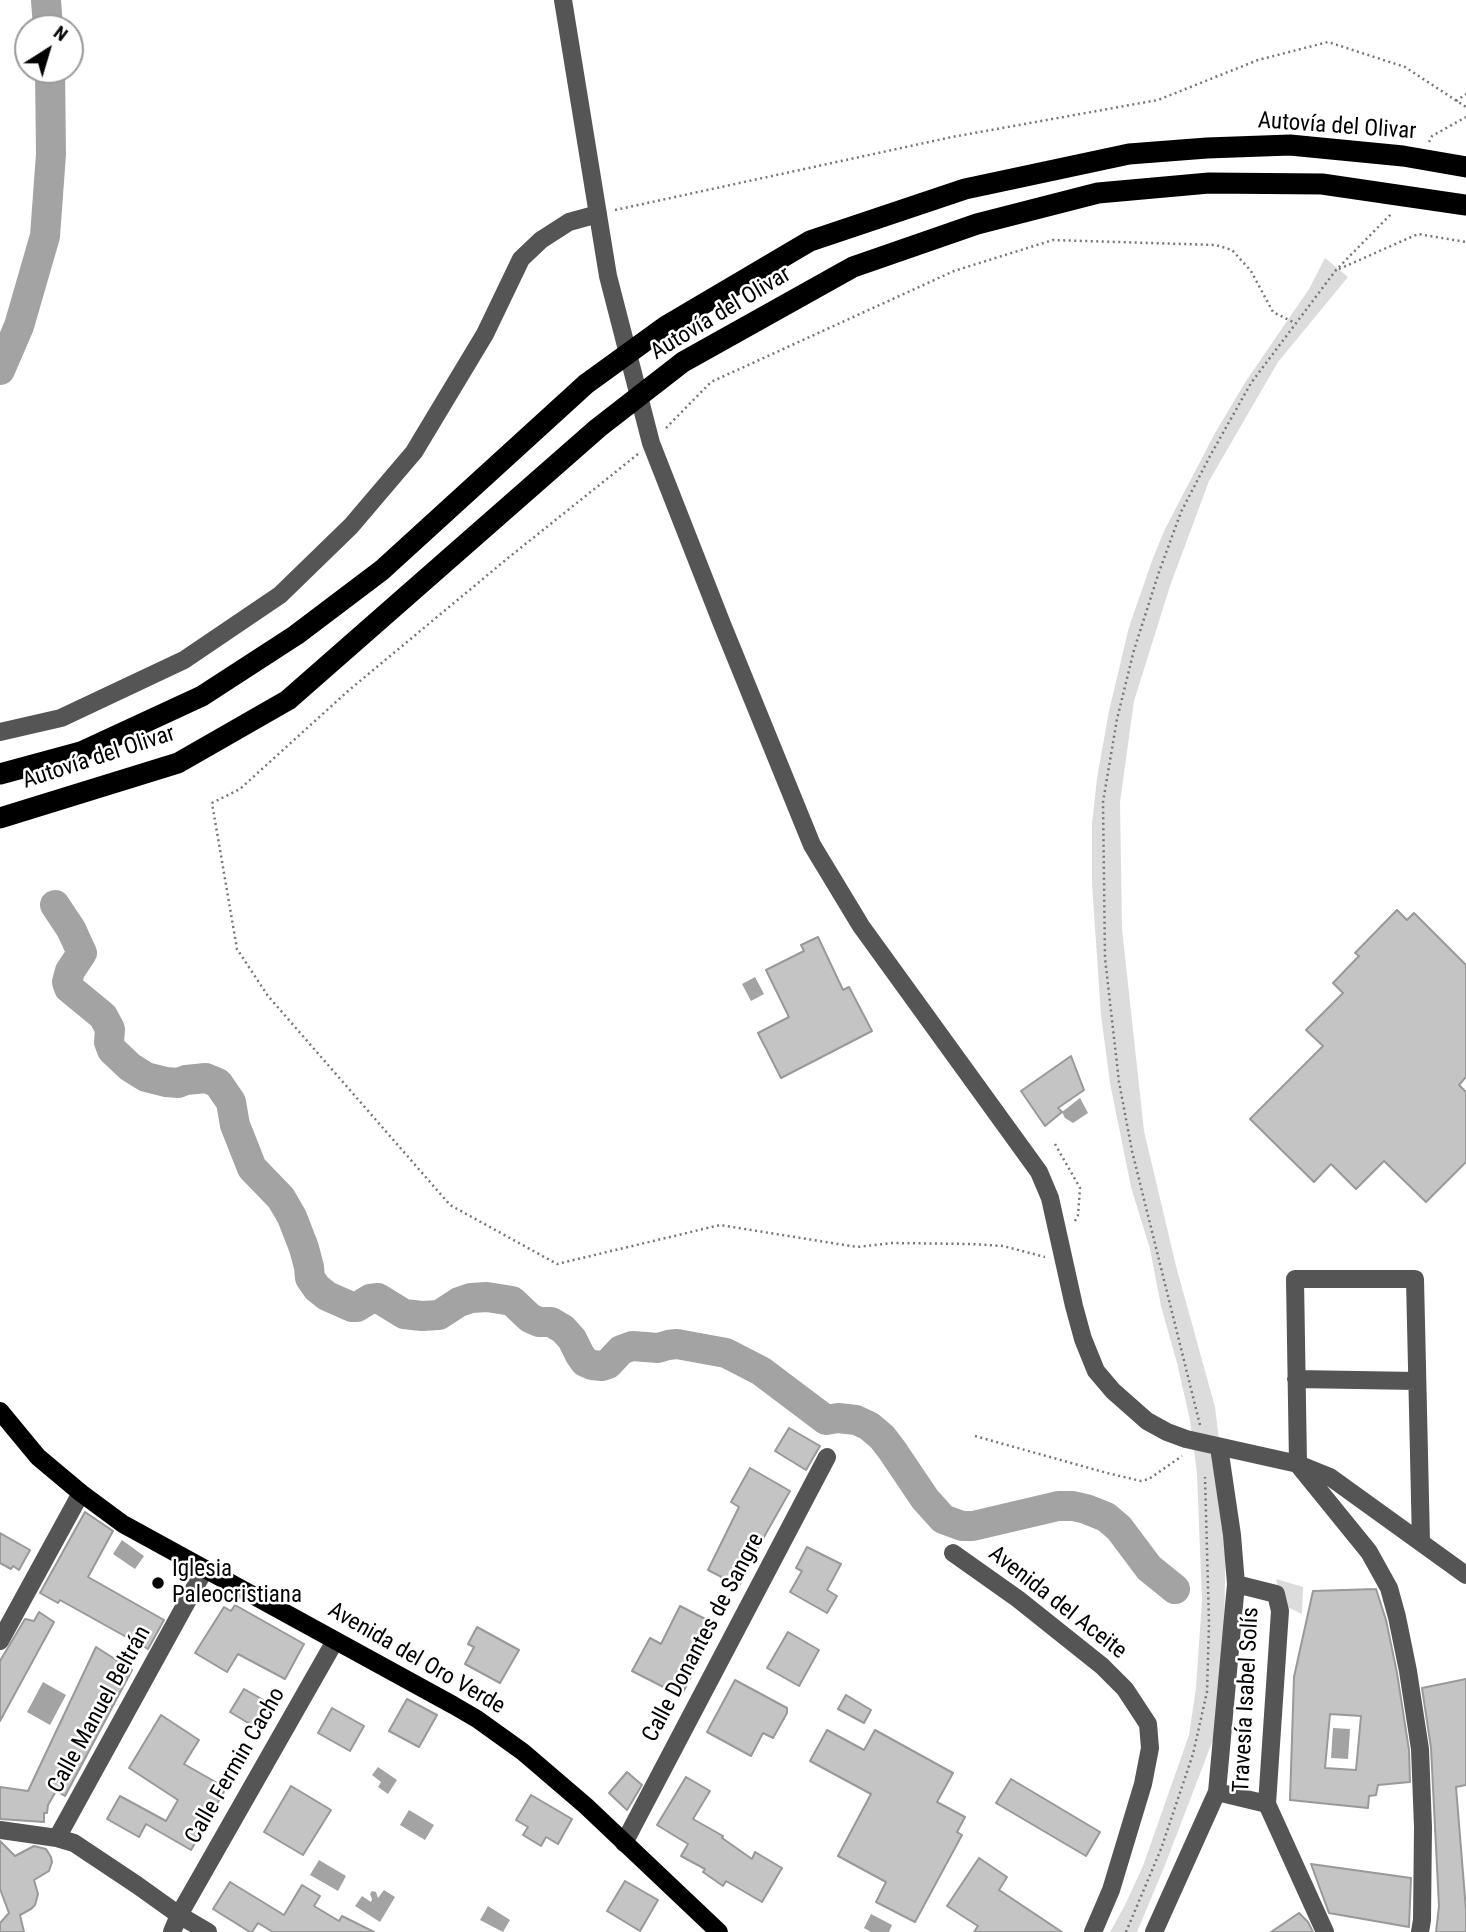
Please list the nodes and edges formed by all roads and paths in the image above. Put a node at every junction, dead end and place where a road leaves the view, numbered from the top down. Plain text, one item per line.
1 (563, 0) edge
2 (1466, 94) edge
3 (1456, 101) junction
4 (1466, 107) edge
5 (1466, 167) edge
6 (1466, 205) edge
7 (598, 214) junction
8 (1466, 242) edge
9 (1294, 323) junction
10 (651, 443) junction
11 (0, 732) edge
12 (0, 774) edge
13 (0, 818) edge
14 (1055, 1144) dead end
15 (1063, 1255) junction
16 (1296, 1379) junction
17 (1416, 1381) junction
18 (0, 1411) edge
19 (975, 1436) dead end
20 (1206, 1444) junction
21 (827, 1457) dead end
22 (1298, 1464) junction
23 (1205, 1478) dead end
24 (81, 1493) junction
25 (1421, 1542) junction
26 (953, 1553) dead end
27 (205, 1569) junction
28 (1466, 1575) edge
29 (1236, 1584) junction
30 (0, 1641) edge
31 (335, 1641) junction
32 (1217, 1792) junction
33 (1267, 1804) junction
34 (0, 1830) edge
35 (57, 1838) junction
36 (624, 1843) junction
37 (179, 1915) junction
38 (172, 1932) edge
39 (208, 1932) edge
40 (719, 1932) edge
41 (1093, 1932) edge
42 (1126, 1932) edge
43 (1153, 1932) edge
44 (1325, 1932) edge
45 (1420, 1932) edge

1 - 7 street
2 - 3 path
3 - 4 path
3 - 7 path
5 - 12 highway, Autovía del Olivar
6 - 13 highway, Autovía del Olivar
7 - 10 street
7 - 11 street
8 - 9 path
9 - 10 path
9 - 20 path
10 - 15 street
10 - 15 path
14 - 15 path
15 - 20 street
16 - 17 street
16 - 17 street
16 - 22 street
17 - 25 street
18 - 24 main road, Avenida del Oro Verde
19 - 20 path
20 - 22 street
20 - 29 street, Travesía Isabel Solís
21 - 36 street, Calle Donantes de Sangre
22 - 25 street
22 - 45 street
23 - 42 path
24 - 27 main road, Avenida del Oro Verde
24 - 30 street
25 - 28 street
26 - 41 street, Avenida del Aceite
27 - 31 main road, Avenida del Oro Verde
27 - 35 street, Calle Manuel Beltrán
29 - 32 street
29 - 33 street, Travesía Isabel Solís
31 - 36 main road, Avenida del Oro Verde
31 - 37 street, Calle Fermin Cacho
32 - 33 street
32 - 43 street
33 - 44 street, Travesía Isabel Solís
34 - 35 street
35 - 37 street
36 - 40 main road, Avenida del Oro Verde
37 - 38 street, Calle Fermin Cacho
37 - 39 street

